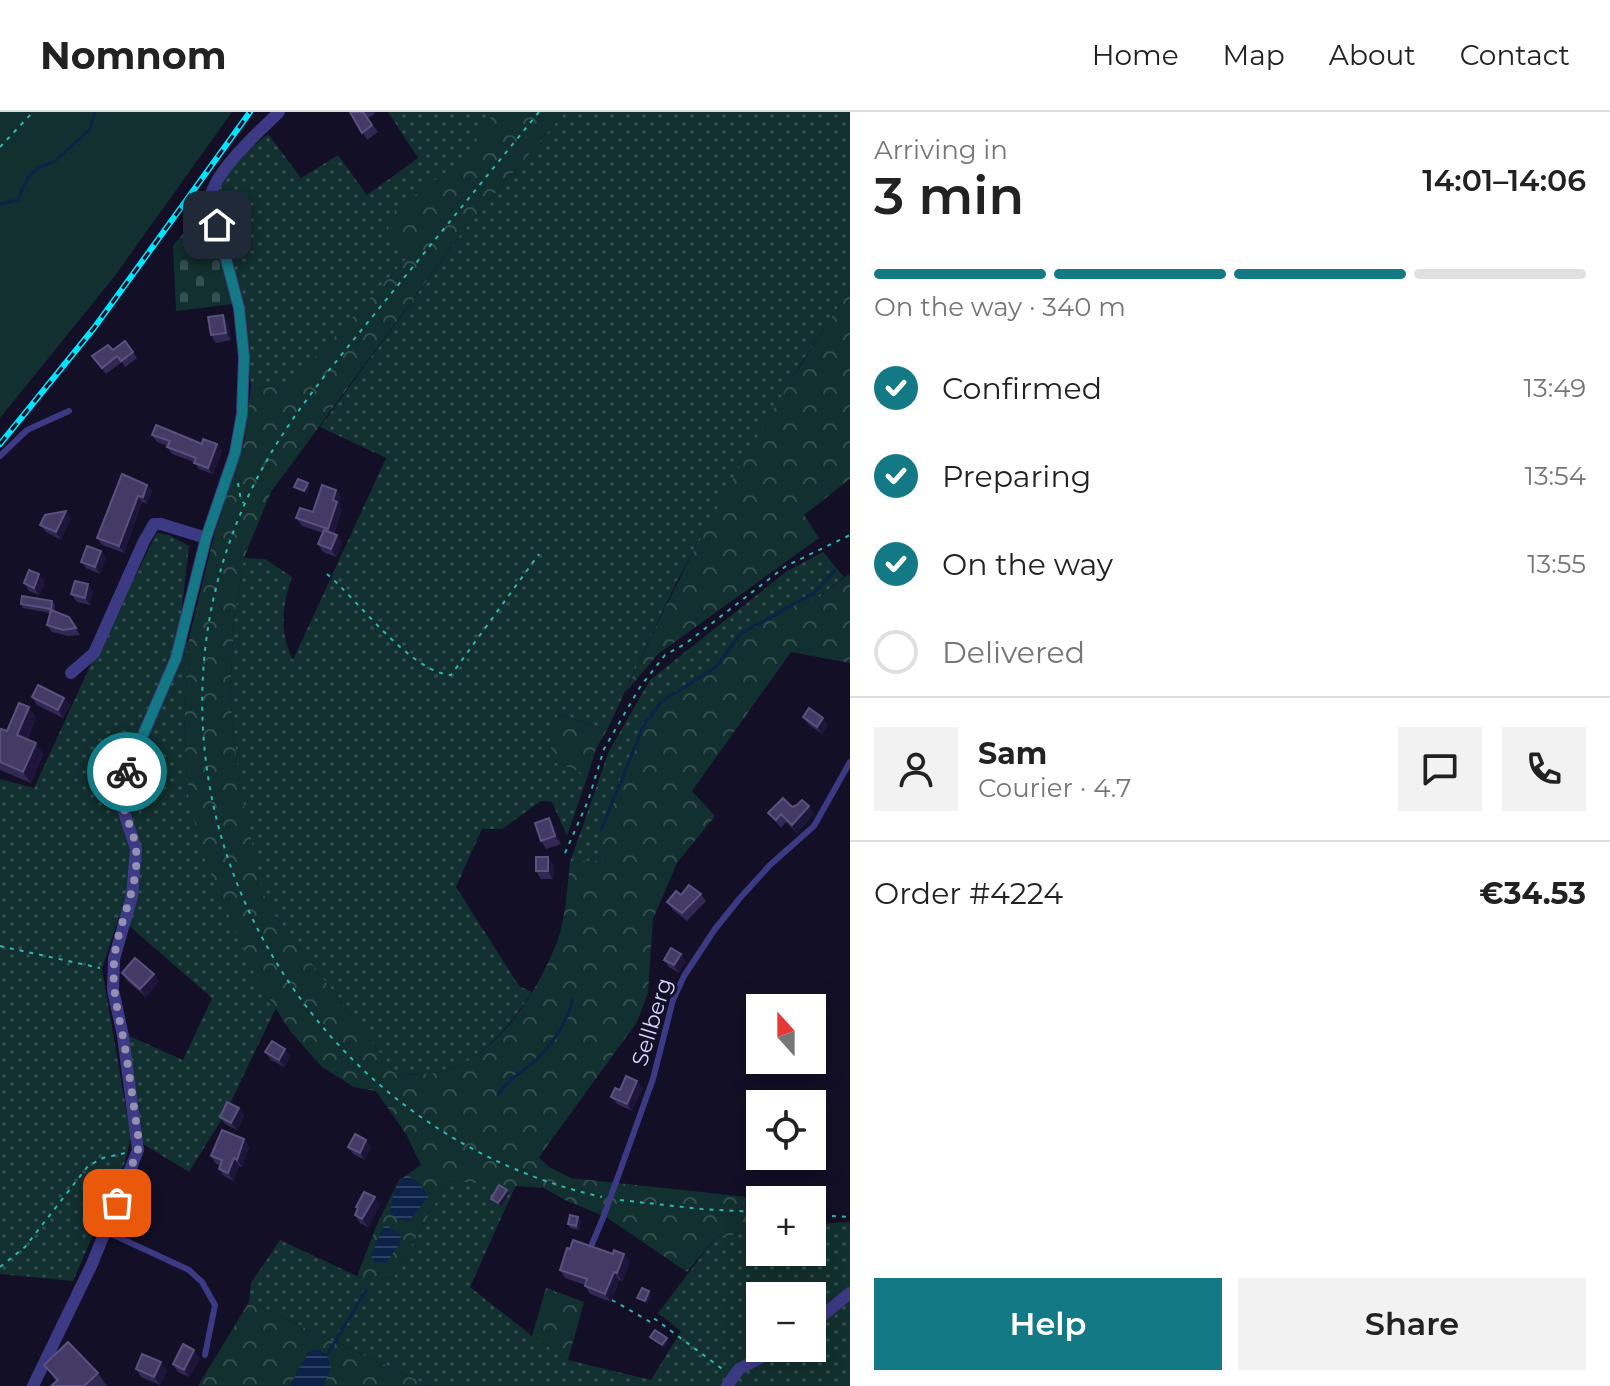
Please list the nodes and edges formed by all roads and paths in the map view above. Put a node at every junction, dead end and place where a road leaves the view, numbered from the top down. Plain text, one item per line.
1 (33, 112) edge
2 (279, 112) edge
3 (539, 112) edge
4 (0, 147) edge
5 (69, 411) dead end
6 (0, 456) edge
7 (226, 477) junction
8 (245, 503) junction
9 (850, 535) edge
10 (206, 538) junction
11 (539, 554) dead end
12 (327, 574) dead end
13 (71, 673) dead end
14 (850, 762) edge
15 (565, 853) dead end
16 (0, 946) edge
17 (113, 971) junction
18 (138, 1150) junction
19 (606, 1198) dead end
20 (621, 1200) dead end
21 (746, 1211) edge
22 (826, 1216) edge
23 (850, 1217) edge
24 (105, 1231) junction
25 (592, 1244) edge
26 (0, 1267) edge
27 (850, 1293) edge
28 (611, 1299) dead end
29 (826, 1313) edge
30 (205, 1355) dead end
31 (752, 1362) edge
32 (729, 1381) edge
33 (33, 1386) edge

1 - 4 path
2 - 7 street
3 - 8 path
5 - 6 lane
7 - 8 path
7 - 10 street
8 - 19 path
9 - 15 path
10 - 13 street
10 - 17 street
11 - 12 path
14 - 25 lane, Sellberg, bridge
16 - 17 path
17 - 18 street
18 - 24 street
18 - 26 path
20 - 21 path
22 - 23 path
24 - 30 lane
24 - 33 street
27 - 29 street
28 - 32 path
31 - 32 street

